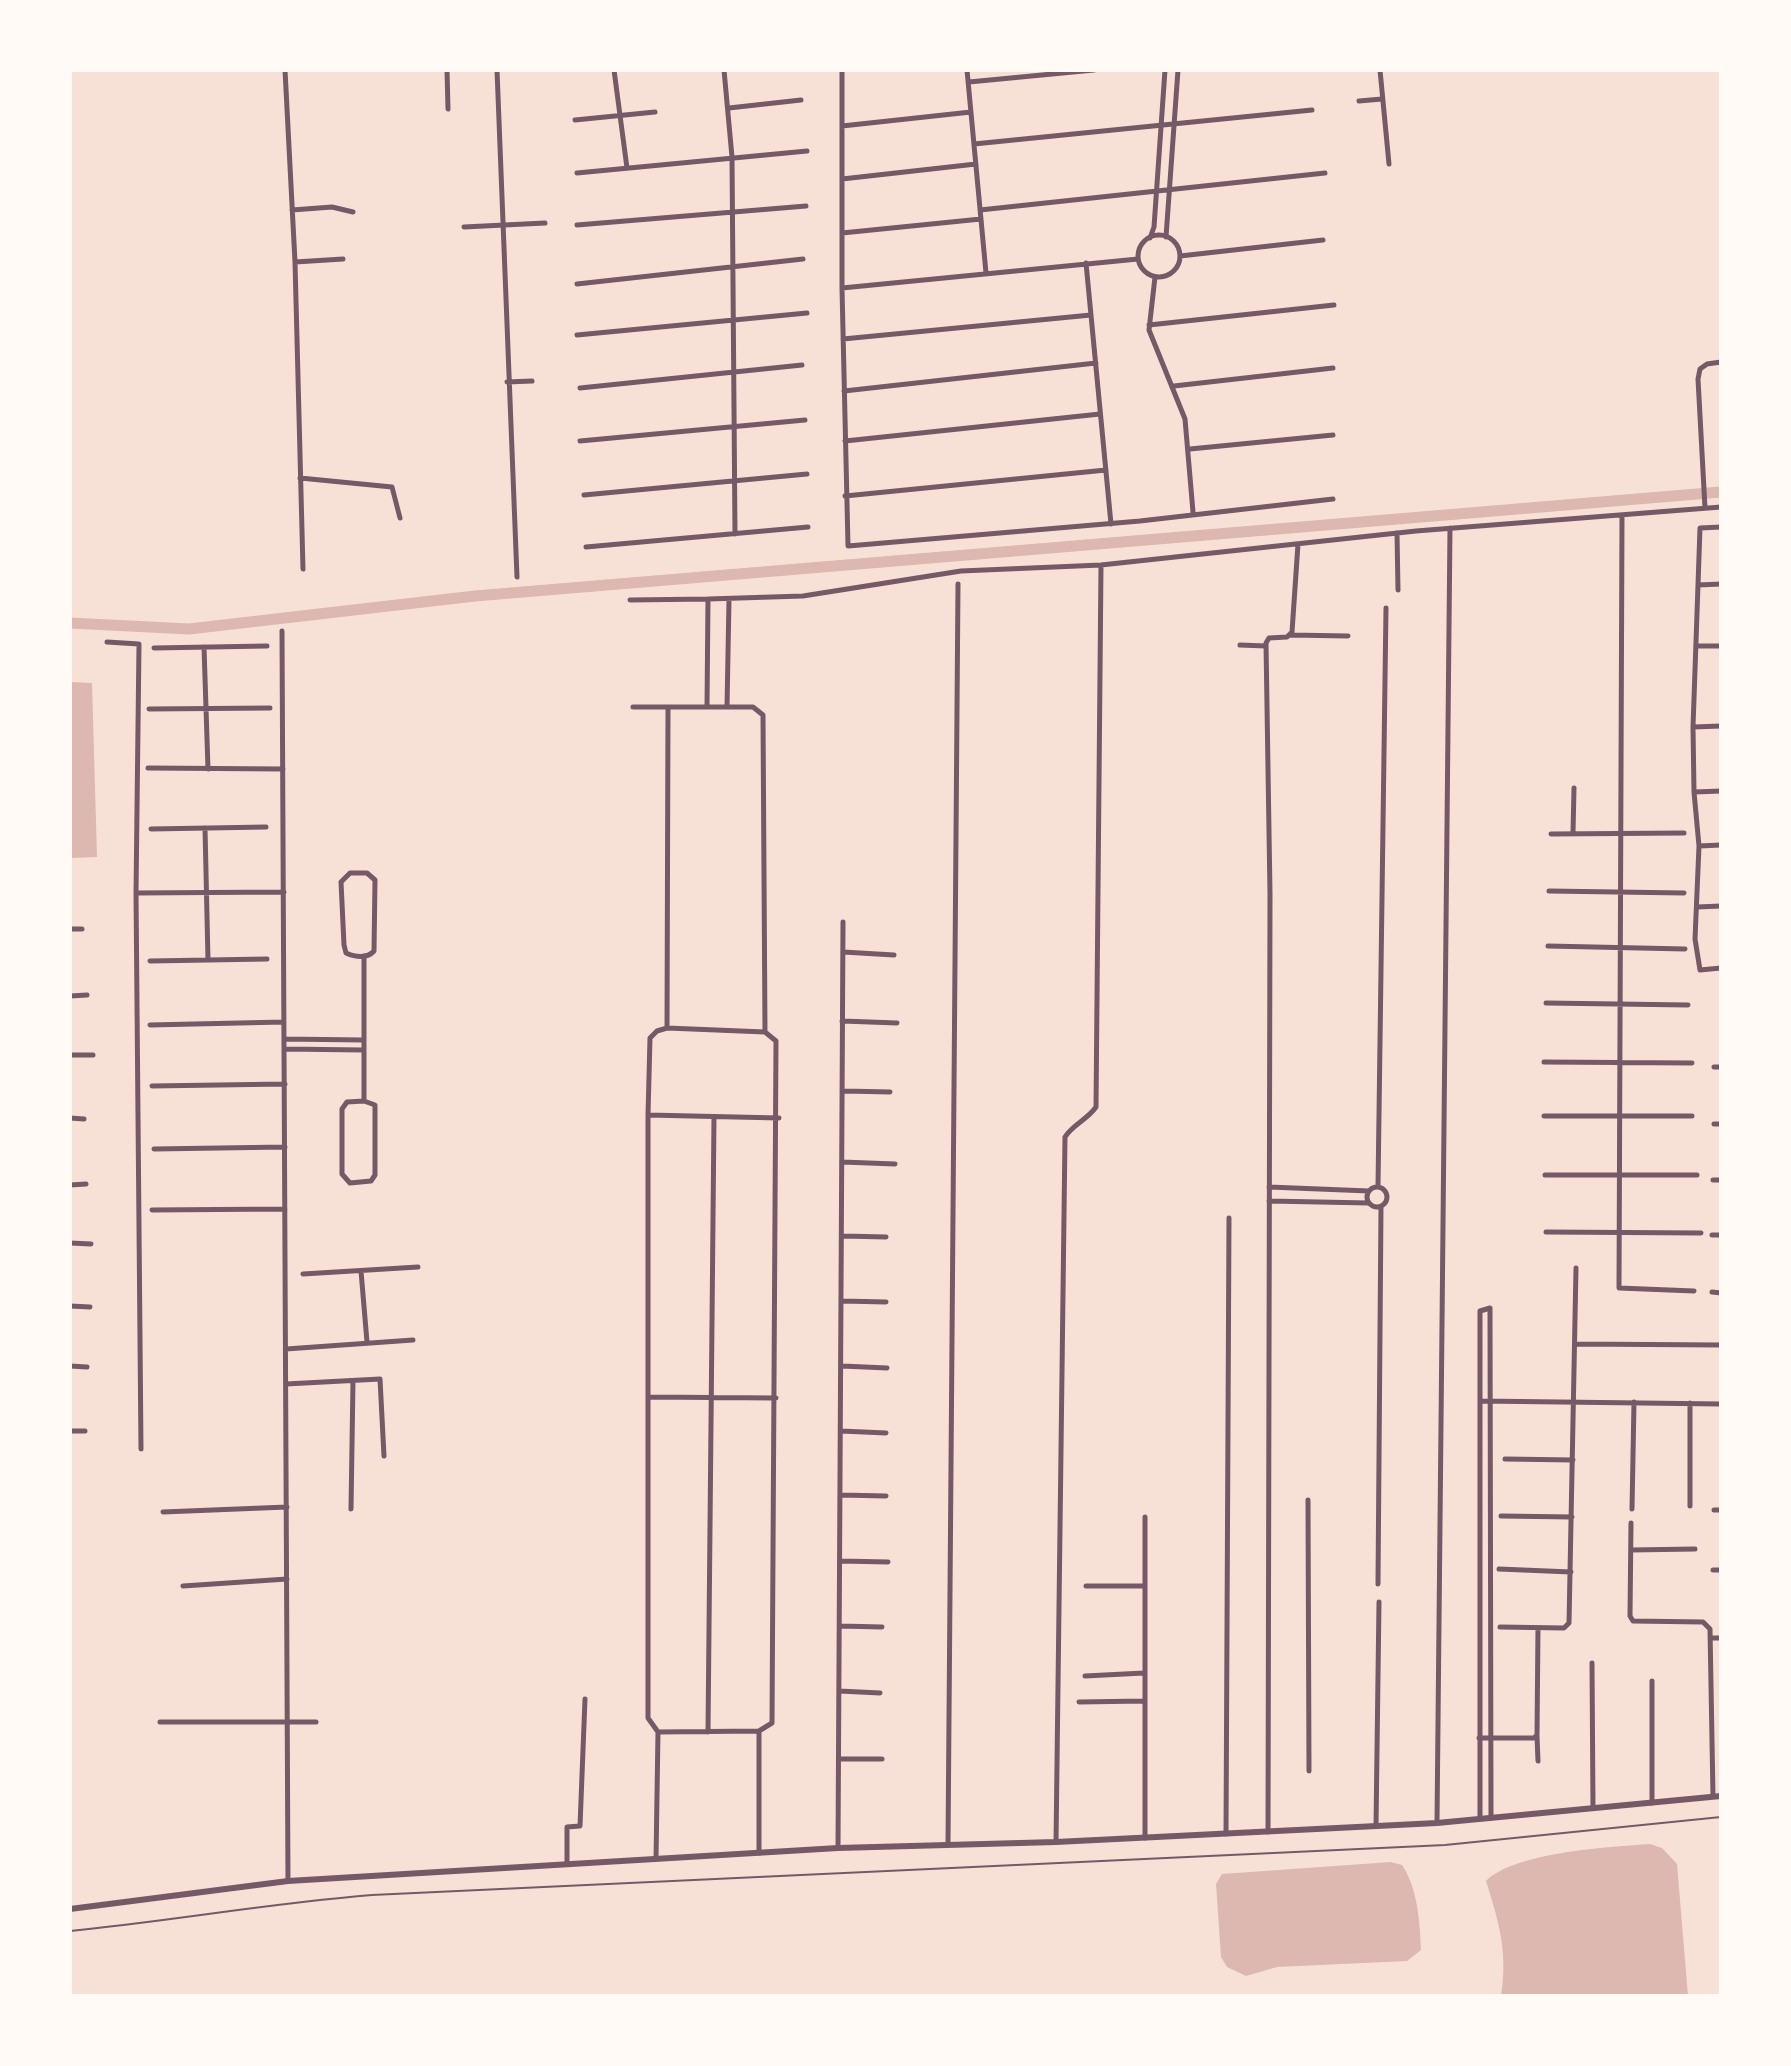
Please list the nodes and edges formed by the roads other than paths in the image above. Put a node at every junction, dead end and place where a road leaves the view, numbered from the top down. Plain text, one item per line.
1 (285, 70) edge
2 (447, 70) edge
3 (497, 70) edge
4 (614, 70) edge
5 (724, 70) edge
6 (842, 70) edge
7 (967, 70) edge
8 (1094, 70) edge
9 (1165, 70) edge
10 (1178, 70) edge
11 (1380, 70) edge
12 (969, 82) junction
13 (1382, 99) junction
14 (801, 100) dead end
15 (1359, 101) dead end
16 (729, 108) junction
17 (448, 109) dead end
18 (1312, 110) dead end
19 (655, 112) dead end
20 (971, 112) junction
21 (620, 114) junction
22 (575, 120) dead end
23 (1174, 124) junction
24 (842, 126) junction
25 (1161, 126) junction
26 (974, 144) junction
27 (807, 151) dead end
28 (732, 157) junction
29 (976, 164) junction
30 (1389, 164) dead end
31 (627, 168) junction
32 (577, 173) dead end
33 (1325, 173) dead end
34 (842, 179) junction
35 (1169, 187) junction
36 (1157, 189) junction
37 (806, 206) dead end
38 (292, 210) junction
39 (980, 210) junction
40 (733, 211) junction
41 (353, 212) dead end
42 (981, 219) junction
43 (545, 223) dead end
44 (501, 225) junction
45 (577, 225) dead end
46 (464, 227) dead end
47 (842, 233) junction
48 (1166, 237) junction
49 (1150, 238) junction
50 (1323, 240) dead end
51 (1180, 256) junction
52 (343, 259) dead end
53 (803, 259) dead end
54 (1138, 259) junction
55 (295, 262) junction
56 (1086, 263) junction
57 (734, 266) junction
58 (986, 273) junction
59 (1155, 277) junction
60 (577, 284) dead end
61 (842, 288) junction
62 (1334, 305) dead end
63 (807, 313) dead end
64 (1091, 315) junction
65 (735, 320) junction
66 (1149, 325) junction
67 (577, 335) dead end
68 (843, 339) junction
69 (1721, 362) edge
70 (1096, 363) junction
71 (802, 365) dead end
72 (1333, 368) dead end
73 (736, 373) junction
74 (532, 381) dead end
75 (507, 382) junction
76 (1174, 386) junction
77 (580, 388) dead end
78 (844, 391) junction
79 (1100, 414) junction
80 (805, 420) dead end
81 (735, 426) junction
82 (1333, 435) dead end
83 (580, 441) dead end
84 (845, 441) junction
85 (1190, 449) junction
86 (1106, 470) junction
87 (807, 474) dead end
88 (300, 478) junction
89 (734, 481) junction
90 (584, 495) dead end
91 (845, 496) junction
92 (1333, 499) dead end
93 (1721, 507) edge
94 (1705, 508) junction
95 (1193, 512) junction
96 (1622, 515) junction
97 (400, 518) dead end
98 (1111, 524) junction
99 (808, 527) dead end
100 (1721, 527) edge
101 (1450, 528) junction
102 (1397, 533) junction
103 (735, 534) junction
104 (1298, 544) junction
105 (586, 547) dead end
106 (1101, 565) junction
107 (303, 569) dead end
108 (517, 577) dead end
109 (958, 584) dead end
110 (1721, 584) edge
111 (1698, 585) junction
112 (1398, 590) dead end
113 (708, 599) junction
114 (630, 600) dead end
115 (729, 600) junction
116 (1386, 608) dead end
117 (282, 631) dead end
118 (1290, 635) junction
119 (1348, 636) dead end
120 (107, 642) dead end
121 (1240, 645) dead end
122 (267, 646) dead end
123 (1266, 646) junction
124 (1696, 646) junction
125 (1721, 646) edge
126 (204, 647) junction
127 (154, 648) dead end
128 (633, 707) dead end
129 (668, 707) junction
130 (707, 707) junction
131 (727, 707) junction
132 (270, 708) dead end
133 (149, 709) dead end
134 (207, 709) junction
135 (1721, 726) edge
136 (1693, 727) junction
137 (148, 768) dead end
138 (208, 769) junction
139 (283, 769) junction
140 (1574, 788) dead end
141 (1721, 791) edge
142 (1694, 792) junction
143 (266, 827) dead end
144 (205, 828) junction
145 (151, 829) dead end
146 (1573, 833) junction
147 (1621, 833) junction
148 (1684, 833) dead end
149 (1551, 834) dead end
150 (1721, 845) edge
151 (1699, 846) junction
152 (1549, 891) dead end
153 (284, 892) junction
154 (1621, 892) junction
155 (136, 893) junction
156 (1684, 893) dead end
157 (207, 894) junction
158 (1721, 906) edge
159 (1697, 907) junction
160 (843, 922) dead end
161 (70, 929) edge
162 (82, 929) dead end
163 (1548, 946) dead end
164 (1620, 947) junction
165 (1685, 949) dead end
166 (843, 952) junction
167 (894, 955) dead end
168 (364, 956) junction
169 (267, 959) dead end
170 (208, 960) junction
171 (150, 961) dead end
172 (1721, 968) edge
173 (87, 995) dead end
174 (70, 996) edge
175 (1546, 1003) dead end
176 (1620, 1004) junction
177 (1688, 1005) dead end
178 (842, 1021) junction
179 (284, 1022) junction
180 (897, 1023) dead end
181 (150, 1025) dead end
182 (667, 1028) junction
183 (765, 1032) junction
184 (284, 1039) junction
185 (363, 1040) junction
186 (284, 1049) junction
187 (363, 1050) junction
188 (70, 1055) edge
189 (93, 1055) dead end
190 (1544, 1062) dead end
191 (1620, 1063) junction
192 (1692, 1063) dead end
193 (285, 1084) junction
194 (152, 1086) dead end
195 (844, 1091) junction
196 (890, 1092) dead end
197 (364, 1101) junction
198 (648, 1115) junction
199 (1544, 1116) dead end
200 (1692, 1116) dead end
201 (714, 1117) junction
202 (1620, 1117) junction
203 (70, 1118) edge
204 (779, 1118) junction
205 (84, 1119) dead end
206 (285, 1147) junction
207 (154, 1149) dead end
208 (842, 1162) junction
209 (895, 1164) dead end
210 (1620, 1174) junction
211 (1545, 1175) dead end
212 (1697, 1175) dead end
213 (1713, 1180) dead end
214 (1721, 1180) edge
215 (86, 1184) dead end
216 (70, 1185) edge
217 (1269, 1187) junction
218 (1378, 1187) junction
219 (1369, 1191) junction
220 (1269, 1201) junction
221 (1369, 1203) junction
222 (1381, 1207) junction
223 (285, 1209) junction
224 (152, 1210) dead end
225 (1229, 1218) dead end
226 (1546, 1232) dead end
227 (1620, 1233) junction
228 (1701, 1233) dead end
229 (1712, 1235) dead end
230 (1721, 1235) edge
231 (843, 1236) junction
232 (886, 1237) dead end
233 (70, 1243) edge
234 (91, 1244) dead end
235 (418, 1267) dead end
236 (1576, 1268) dead end
237 (361, 1271) junction
238 (303, 1274) dead end
239 (1694, 1291) dead end
240 (1712, 1292) dead end
241 (1721, 1293) edge
242 (842, 1301) junction
243 (886, 1302) dead end
244 (70, 1306) edge
245 (90, 1307) dead end
246 (413, 1340) dead end
247 (367, 1342) junction
248 (1575, 1344) junction
249 (1721, 1345) edge
250 (286, 1349) junction
251 (70, 1366) edge
252 (842, 1366) junction
253 (87, 1367) dead end
254 (887, 1368) dead end
255 (353, 1381) junction
256 (286, 1384) junction
257 (648, 1397) junction
258 (711, 1398) junction
259 (776, 1398) junction
260 (1491, 1400) junction
261 (1480, 1401) junction
262 (1575, 1401) junction
263 (1634, 1402) junction
264 (1690, 1403) junction
265 (1721, 1404) edge
266 (70, 1431) edge
267 (85, 1431) dead end
268 (841, 1431) junction
269 (886, 1433) dead end
270 (141, 1449) dead end
271 (384, 1456) dead end
272 (1505, 1459) dead end
273 (1573, 1460) junction
274 (841, 1495) junction
275 (886, 1496) dead end
276 (1308, 1500) dead end
277 (1690, 1506) dead end
278 (287, 1507) junction
279 (351, 1509) dead end
280 (1632, 1509) dead end
281 (163, 1512) dead end
282 (1501, 1516) dead end
283 (1145, 1517) dead end
284 (1572, 1517) junction
285 (1631, 1523) dead end
286 (1695, 1549) dead end
287 (1631, 1550) junction
288 (840, 1561) junction
289 (888, 1562) dead end
290 (1499, 1569) dead end
291 (1713, 1570) dead end
292 (1721, 1570) edge
293 (1571, 1572) junction
294 (287, 1579) junction
295 (1378, 1584) dead end
296 (183, 1586) dead end
297 (1086, 1586) dead end
298 (1145, 1586) junction
299 (1379, 1602) dead end
300 (840, 1626) junction
301 (882, 1627) dead end
302 (1500, 1627) dead end
303 (1538, 1628) junction
304 (1710, 1638) junction
305 (1721, 1638) edge
306 (1592, 1663) dead end
307 (1144, 1673) junction
308 (1085, 1676) dead end
309 (1652, 1681) dead end
310 (839, 1691) junction
311 (880, 1693) dead end
312 (585, 1699) dead end
313 (1144, 1701) junction
314 (1079, 1702) dead end
315 (160, 1722) dead end
316 (288, 1722) junction
317 (316, 1722) dead end
318 (759, 1731) junction
319 (658, 1732) junction
320 (708, 1732) junction
321 (1537, 1735) junction
322 (1479, 1738) junction
323 (1490, 1738) junction
324 (839, 1759) junction
325 (882, 1759) dead end
326 (1538, 1761) dead end
327 (1309, 1771) dead end
328 (1717, 1796) edge
329 (1652, 1803) junction
330 (1593, 1808) junction
331 (1721, 1817) edge
332 (1491, 1818) junction
333 (1480, 1819) junction
334 (1437, 1823) junction
335 (1376, 1826) junction
336 (1268, 1832) junction
337 (1226, 1834) junction
338 (1145, 1838) junction
339 (1056, 1842) junction
340 (948, 1844) junction
341 (838, 1848) junction
342 (759, 1853) junction
343 (656, 1859) junction
344 (567, 1864) junction
345 (288, 1881) junction
346 (70, 1909) edge
347 (70, 1931) edge

1 - 38 street
2 - 17 street
3 - 44 street
4 - 21 street
5 - 16 street
6 - 24 street
7 - 12 street
8 - 12 street
9 - 25 street
10 - 23 street
11 - 13 street
12 - 20 street
13 - 15 street
13 - 30 street
14 - 16 street
16 - 28 street
18 - 23 street
19 - 21 street
20 - 24 street
20 - 26 street
21 - 22 street
21 - 31 street
23 - 25 street
23 - 35 street
24 - 34 street
25 - 26 street
25 - 36 street
26 - 29 street
27 - 28 street
28 - 31 street
28 - 40 street
29 - 34 street
29 - 39 street
31 - 32 street
33 - 35 street
34 - 47 street
35 - 36 street
35 - 48 street
36 - 39 street
36 - 49 street
37 - 40 street
38 - 41 street
38 - 55 street
39 - 42 street
40 - 45 street
40 - 57 street
42 - 47 street
42 - 58 street
43 - 44 street
44 - 46 street
44 - 75 street
47 - 61 street
48 - 49 street
48 - 51 street
49 - 54 street
50 - 51 street
51 - 59 street
52 - 55 street
53 - 57 street
54 - 56 street
54 - 59 street
55 - 88 street
56 - 58 street
56 - 64 street
57 - 60 street
57 - 65 street
58 - 61 street
59 - 66 street
61 - 68 street
62 - 66 street
63 - 65 street
64 - 68 street
64 - 70 street
65 - 67 street
65 - 73 street
66 - 76 street
68 - 78 street
69 - 94 street
70 - 78 street
70 - 79 street
71 - 73 street
72 - 76 street
73 - 77 street
73 - 81 street
74 - 75 street
75 - 108 street
76 - 85 street
78 - 84 street
79 - 84 street
79 - 86 street
80 - 81 street
81 - 83 street
81 - 89 street
82 - 85 street
84 - 91 street
85 - 95 street
86 - 91 street
86 - 98 street
87 - 89 street
88 - 97 street
88 - 107 street
89 - 90 street
89 - 103 street
91 - 98 street
92 - 95 street
93 - 94 street
94 - 96 street
95 - 98 street
96 - 101 street
96 - 147 street
99 - 103 street
100 - 111 street
101 - 102 street
101 - 334 street
102 - 104 street
102 - 112 street
103 - 105 street
104 - 106 street
104 - 118 street
106 - 115 street
106 - 339 street
109 - 340 street
110 - 111 street
111 - 124 street
113 - 114 street
113 - 115 street
113 - 130 street
115 - 131 street
116 - 218 street
117 - 139 street
118 - 119 street
118 - 123 street
120 - 155 street
121 - 123 street
122 - 126 street
123 - 217 street
124 - 125 street
124 - 136 street
126 - 127 street
126 - 134 street
128 - 129 street
129 - 130 street
129 - 182 street
130 - 131 street
131 - 183 street
132 - 134 street
133 - 134 street
134 - 138 street
135 - 136 street
136 - 142 street
137 - 138 street
138 - 139 street
139 - 153 street
140 - 146 street
141 - 142 street
142 - 151 street
143 - 144 street
144 - 145 street
144 - 157 street
146 - 147 street
146 - 149 street
147 - 148 street
147 - 154 street
150 - 151 street
151 - 159 street
152 - 154 street
153 - 157 street
153 - 179 street
154 - 156 street
154 - 164 street
155 - 157 street
155 - 270 street
157 - 170 street
158 - 159 street
159 - 172 street
160 - 166 street
161 - 162 street
163 - 164 street
164 - 165 street
164 - 176 street
166 - 167 street
166 - 178 street
168 - 168 street
168 - 185 street
169 - 170 street
170 - 171 street
173 - 174 street
175 - 176 street
176 - 177 street
176 - 191 street
178 - 180 street
178 - 195 street
179 - 181 street
179 - 184 street
182 - 183 street
182 - 198 street
183 - 204 street
184 - 185 street
184 - 186 street
185 - 187 street
186 - 187 street
186 - 193 street
187 - 197 street
188 - 189 street
190 - 191 street
191 - 192 street
191 - 202 street
193 - 194 street
193 - 206 street
195 - 196 street
195 - 208 street
197 - 197 street
198 - 201 street
198 - 257 street
199 - 202 street
200 - 202 street
201 - 204 street
201 - 258 street
202 - 210 street
203 - 205 street
204 - 259 street
206 - 207 street
206 - 223 street
208 - 209 street
208 - 231 street
210 - 211 street
210 - 212 street
210 - 227 street
213 - 214 street
215 - 216 street
217 - 219 street
217 - 220 street
218 - 219 street
218 - 222 street
219 - 221 street
220 - 221 street
220 - 336 street
221 - 222 street
222 - 295 street
223 - 224 street
223 - 250 street
225 - 337 street
226 - 227 street
227 - 228 street
227 - 239 street
229 - 230 street
231 - 232 street
231 - 242 street
233 - 234 street
235 - 237 street
236 - 248 street
237 - 238 street
237 - 247 street
240 - 241 street
242 - 243 street
242 - 252 street
244 - 245 street
246 - 247 street
247 - 250 street
248 - 249 street
248 - 262 street
250 - 256 street
251 - 253 street
252 - 254 street
252 - 268 street
255 - 256 street
255 - 271 street
255 - 279 street
256 - 278 street
257 - 258 street
257 - 319 street
258 - 259 street
258 - 320 street
259 - 318 street
260 - 261 street
260 - 261 street
260 - 262 street
260 - 323 street
261 - 322 street
262 - 263 street
262 - 273 street
263 - 264 street
263 - 280 street
264 - 265 street
264 - 277 street
266 - 267 street
268 - 269 street
268 - 274 street
272 - 273 street
273 - 284 street
274 - 275 street
274 - 288 street
276 - 327 street
278 - 281 street
278 - 294 street
282 - 284 street
283 - 298 street
284 - 293 street
285 - 287 street
286 - 287 street
287 - 304 street
288 - 289 street
288 - 300 street
290 - 293 street
291 - 292 street
293 - 303 street
294 - 296 street
294 - 316 street
297 - 298 street
298 - 307 street
299 - 335 street
300 - 301 street
300 - 310 street
302 - 303 street
303 - 321 street
304 - 305 street
304 - 328 street
306 - 330 street
307 - 308 street
307 - 313 street
309 - 329 street
310 - 311 street
310 - 324 street
312 - 344 street
313 - 314 street
313 - 338 street
315 - 316 street
316 - 317 street
316 - 345 street
318 - 320 street
318 - 342 street
319 - 320 street
319 - 343 street
321 - 323 street
321 - 326 street
322 - 323 street
322 - 333 street
323 - 332 street
324 - 325 street
324 - 341 street
328 - 329 street
329 - 330 street
330 - 332 street
331 - 347 lane
332 - 333 street
333 - 334 street
334 - 335 street
335 - 336 street
336 - 337 street
337 - 338 street
338 - 339 street
339 - 340 street
340 - 341 street
341 - 342 street
342 - 343 street
343 - 344 street
344 - 345 street
345 - 346 street

